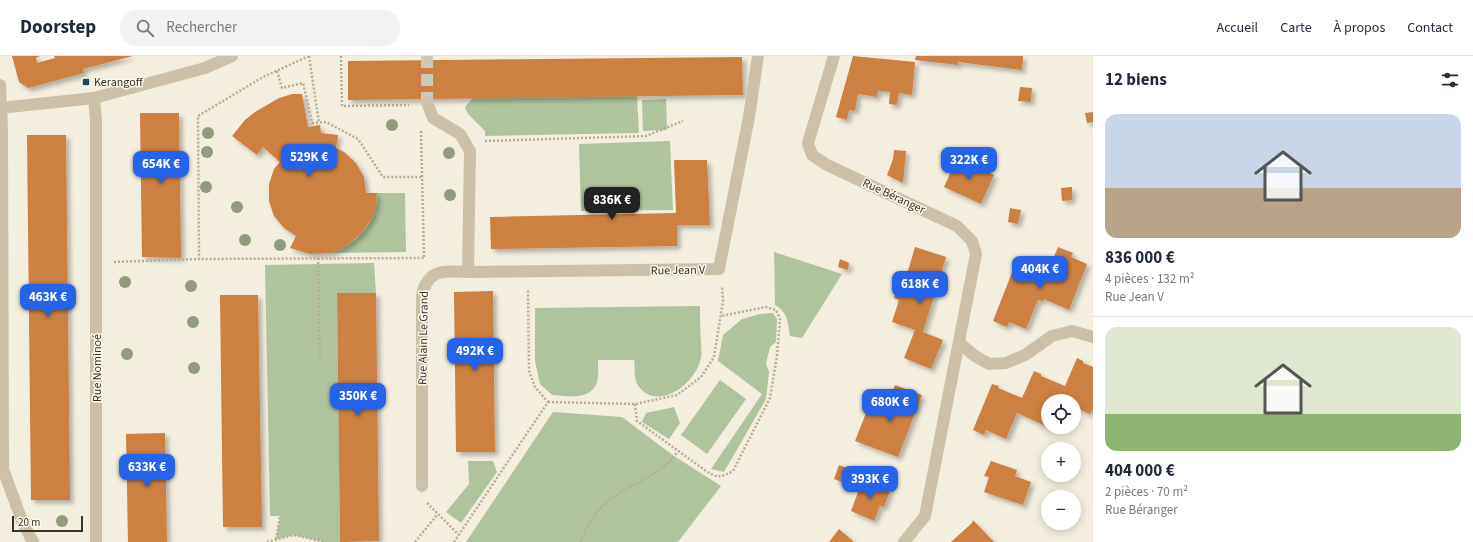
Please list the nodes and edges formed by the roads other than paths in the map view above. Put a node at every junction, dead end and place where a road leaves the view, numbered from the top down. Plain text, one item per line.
1 (232, 56) edge
2 (758, 56) edge
3 (834, 56) edge
4 (0, 85) edge
5 (94, 98) junction
6 (427, 102) tunnel mouth
7 (0, 108) edge
8 (468, 272) junction
9 (1093, 337) edge
10 (959, 343) junction
11 (1, 442) edge
12 (422, 486) road end
13 (33, 542) edge
14 (96, 542) edge
15 (904, 542) edge

1 - 5 street
2 - 8 street, Rue Jean V
3 - 10 street, Rue Béranger
4 - 7 street
5 - 7 street
5 - 14 street, Rue Nominoé
6 - 8 street
7 - 11 street
8 - 12 street, Rue Alain Le Grand
9 - 10 street
10 - 15 street, Rue Béranger
11 - 13 street

